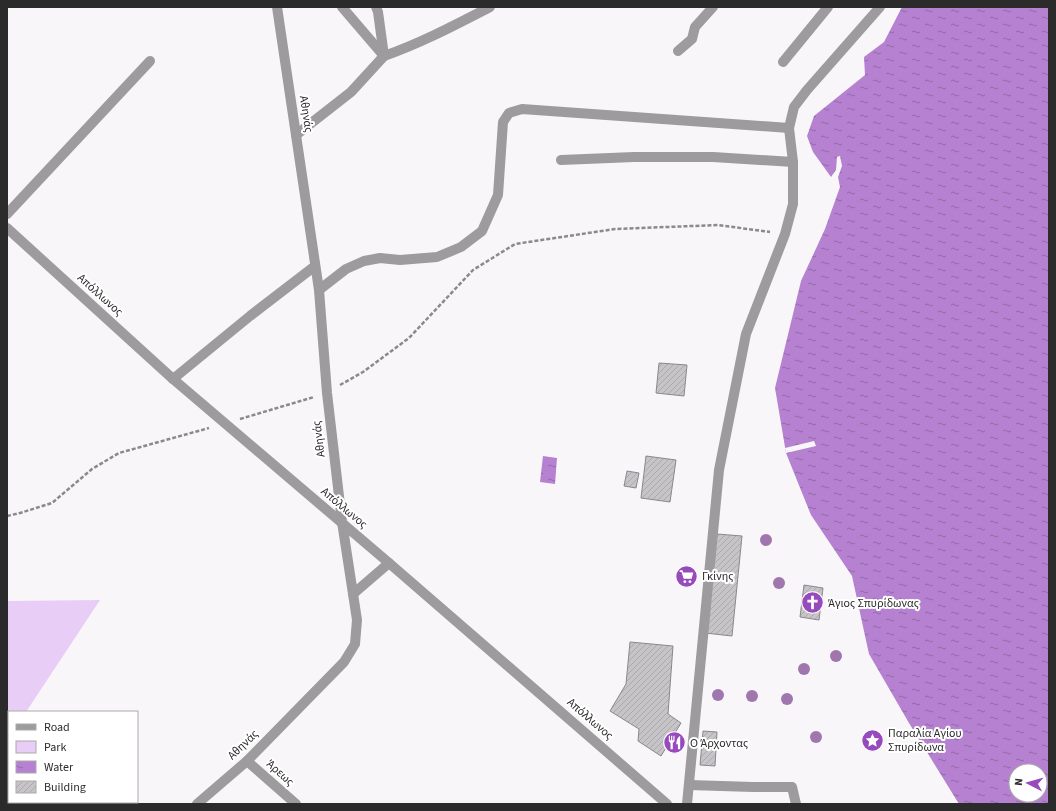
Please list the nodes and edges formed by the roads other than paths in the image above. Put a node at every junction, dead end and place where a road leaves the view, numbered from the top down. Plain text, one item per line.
1 (277, 7) edge
2 (342, 7) edge
3 (376, 7) edge
4 (490, 7) edge
5 (713, 7) edge
6 (828, 7) edge
7 (880, 7) edge
8 (678, 51) dead end
9 (384, 56) junction
10 (150, 60) dead end
11 (783, 62) dead end
12 (789, 128) junction
13 (296, 135) junction
14 (561, 160) dead end
15 (794, 162) junction
16 (7, 214) edge
17 (7, 228) edge
18 (315, 266) junction
19 (319, 290) junction
20 (173, 379) junction
21 (342, 522) junction
22 (389, 563) junction
23 (353, 594) junction
24 (247, 761) junction
25 (689, 785) junction
26 (197, 804) edge
27 (296, 804) edge
28 (667, 804) edge
29 (687, 804) edge
30 (796, 804) edge

1 - 13 street, Αθηνάς
2 - 9 street
3 - 9 street
4 - 9 street
5 - 8 street
6 - 11 street
7 - 12 street
9 - 13 street
10 - 16 street
12 - 15 street
12 - 19 street
13 - 18 street, Αθηνάς
14 - 15 street
15 - 25 street
17 - 20 street, Απόλλωνος
18 - 19 street, Αθηνάς
18 - 20 street
19 - 21 street, Αθηνάς
20 - 21 street, Απόλλωνος
21 - 22 street, Απόλλωνος
21 - 23 street, Αθηνάς
22 - 23 street
22 - 28 street, Απόλλωνος
23 - 24 street, Αθηνάς
24 - 26 street, Αθηνάς
24 - 27 street, Άρεως
25 - 29 street
25 - 30 street

